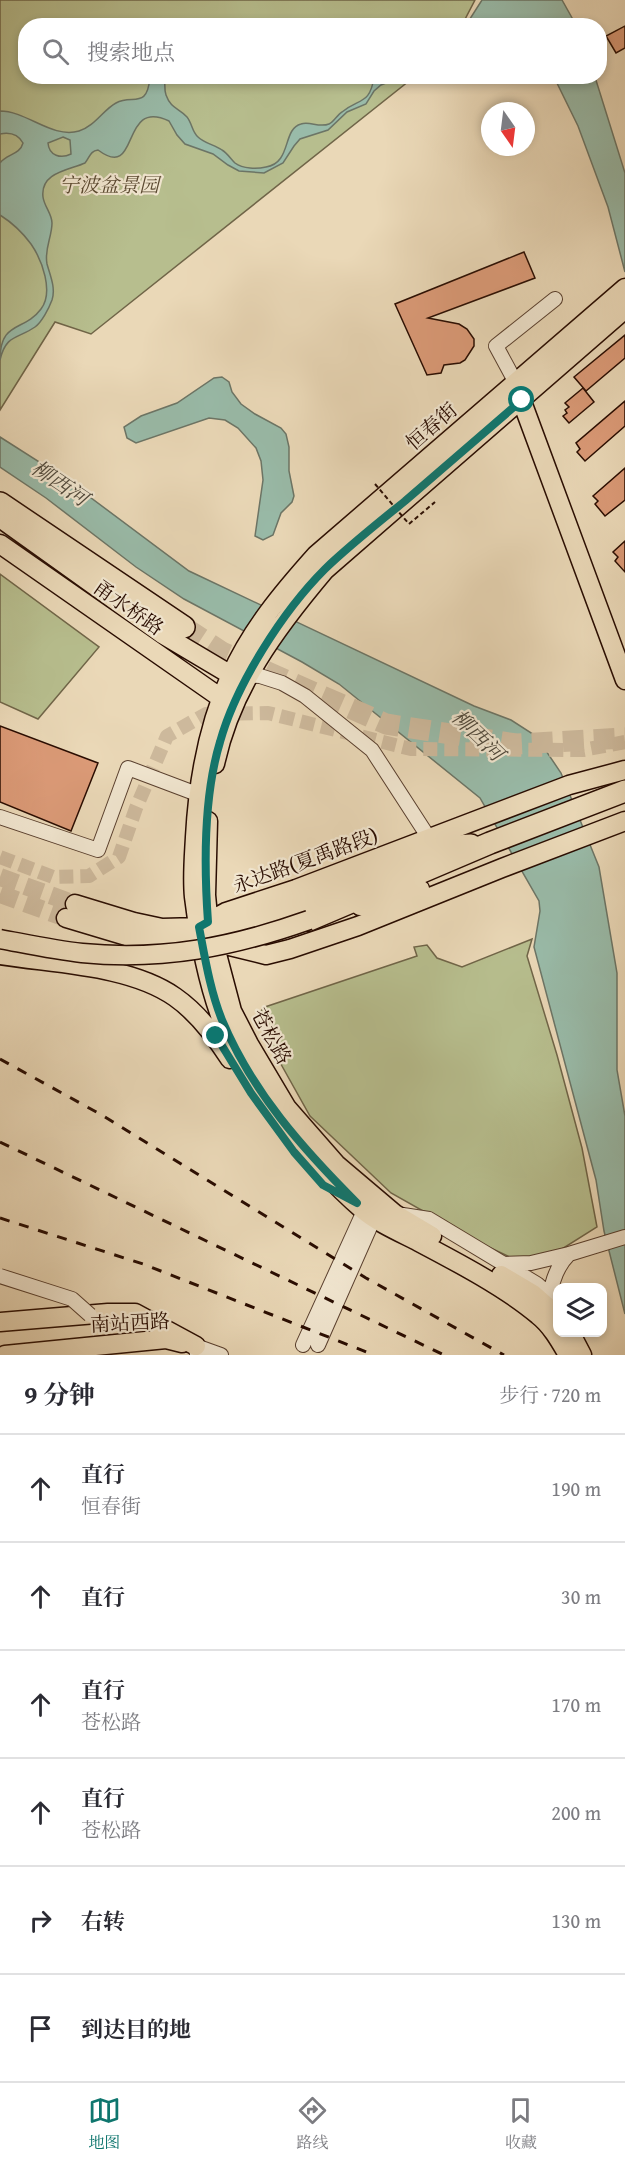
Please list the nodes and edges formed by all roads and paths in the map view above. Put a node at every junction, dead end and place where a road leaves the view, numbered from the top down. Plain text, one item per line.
1 (625, 288) edge
2 (555, 299) dead end
3 (625, 309) edge
4 (599, 321) junction
5 (519, 392) junction
6 (375, 484) dead end
7 (435, 502) dead end
8 (0, 503) edge
9 (0, 518) edge
10 (0, 544) edge
11 (184, 627) tunnel mouth
12 (254, 648) junction
13 (239, 675) junction
14 (625, 680) edge
15 (227, 702) junction
16 (625, 770) edge
17 (625, 791) edge
18 (197, 794) junction
19 (625, 812) edge
20 (0, 817) edge
21 (590, 820) junction
22 (625, 821) edge
23 (429, 838) junction
24 (496, 857) junction
25 (70, 911) tunnel mouth
26 (309, 920) joint
27 (205, 930) junction
28 (0, 939) edge
29 (0, 955) edge
30 (365, 1211) junction
31 (395, 1215) junction
32 (625, 1237) edge
33 (569, 1254) junction
34 (504, 1264) junction
35 (0, 1276) edge
36 (553, 1290) edge
37 (553, 1299) edge
38 (553, 1312) edge
39 (90, 1315) junction
40 (0, 1322) edge
41 (573, 1337) edge
42 (581, 1337) edge
43 (303, 1345) dead end
44 (318, 1345) dead end
45 (188, 1350) edge
46 (34, 1354) edge
47 (5, 1355) edge
48 (221, 1355) edge
49 (568, 1355) edge
50 (582, 1355) edge
51 (589, 1355) edge

1 - 4 main road, 恒春街
2 - 5 street
3 - 4 main road, 恒春街
4 - 5 main road, 恒春街
5 - 12 main road, 恒春街
5 - 12 main road, 恒春街
5 - 14 main road
6 - 7 path, bridge
8 - 11 highway
9 - 13 main road, 甬水桥路
10 - 15 main road, 甬水桥路
12 - 13 main road, 苍松路
13 - 15 main road, 苍松路
13 - 23 street
15 - 18 main road, 苍松路
15 - 27 main road, 苍松路
16 - 23 main road, 永达路(夏禹路段)
17 - 21 highway
18 - 20 street
18 - 27 main road, 苍松路
19 - 21 main road
21 - 22 main road
21 - 24 highway
21 - 24 main road
23 - 27 main road, 永达路(夏禹路段)
24 - 26 highway
24 - 27 highway
24 - 27 main road
25 - 27 main road
26 - 28 main road, bridge
27 - 30 main road, 苍松路
27 - 31 main road, 苍松路
29 - 30 main road
30 - 43 street
30 - 44 street
30 - 49 main road, 苍松路
31 - 34 street
31 - 38 main road, 苍松路
32 - 33 street
33 - 34 street
33 - 36 street
34 - 37 street
35 - 39 street, bridge
39 - 40 main road, 南站西路
39 - 45 main road, 南站西路
41 - 50 main road
42 - 51 street
45 - 46 main road, 南站西路
45 - 48 street
46 - 47 main road, 南站西路

